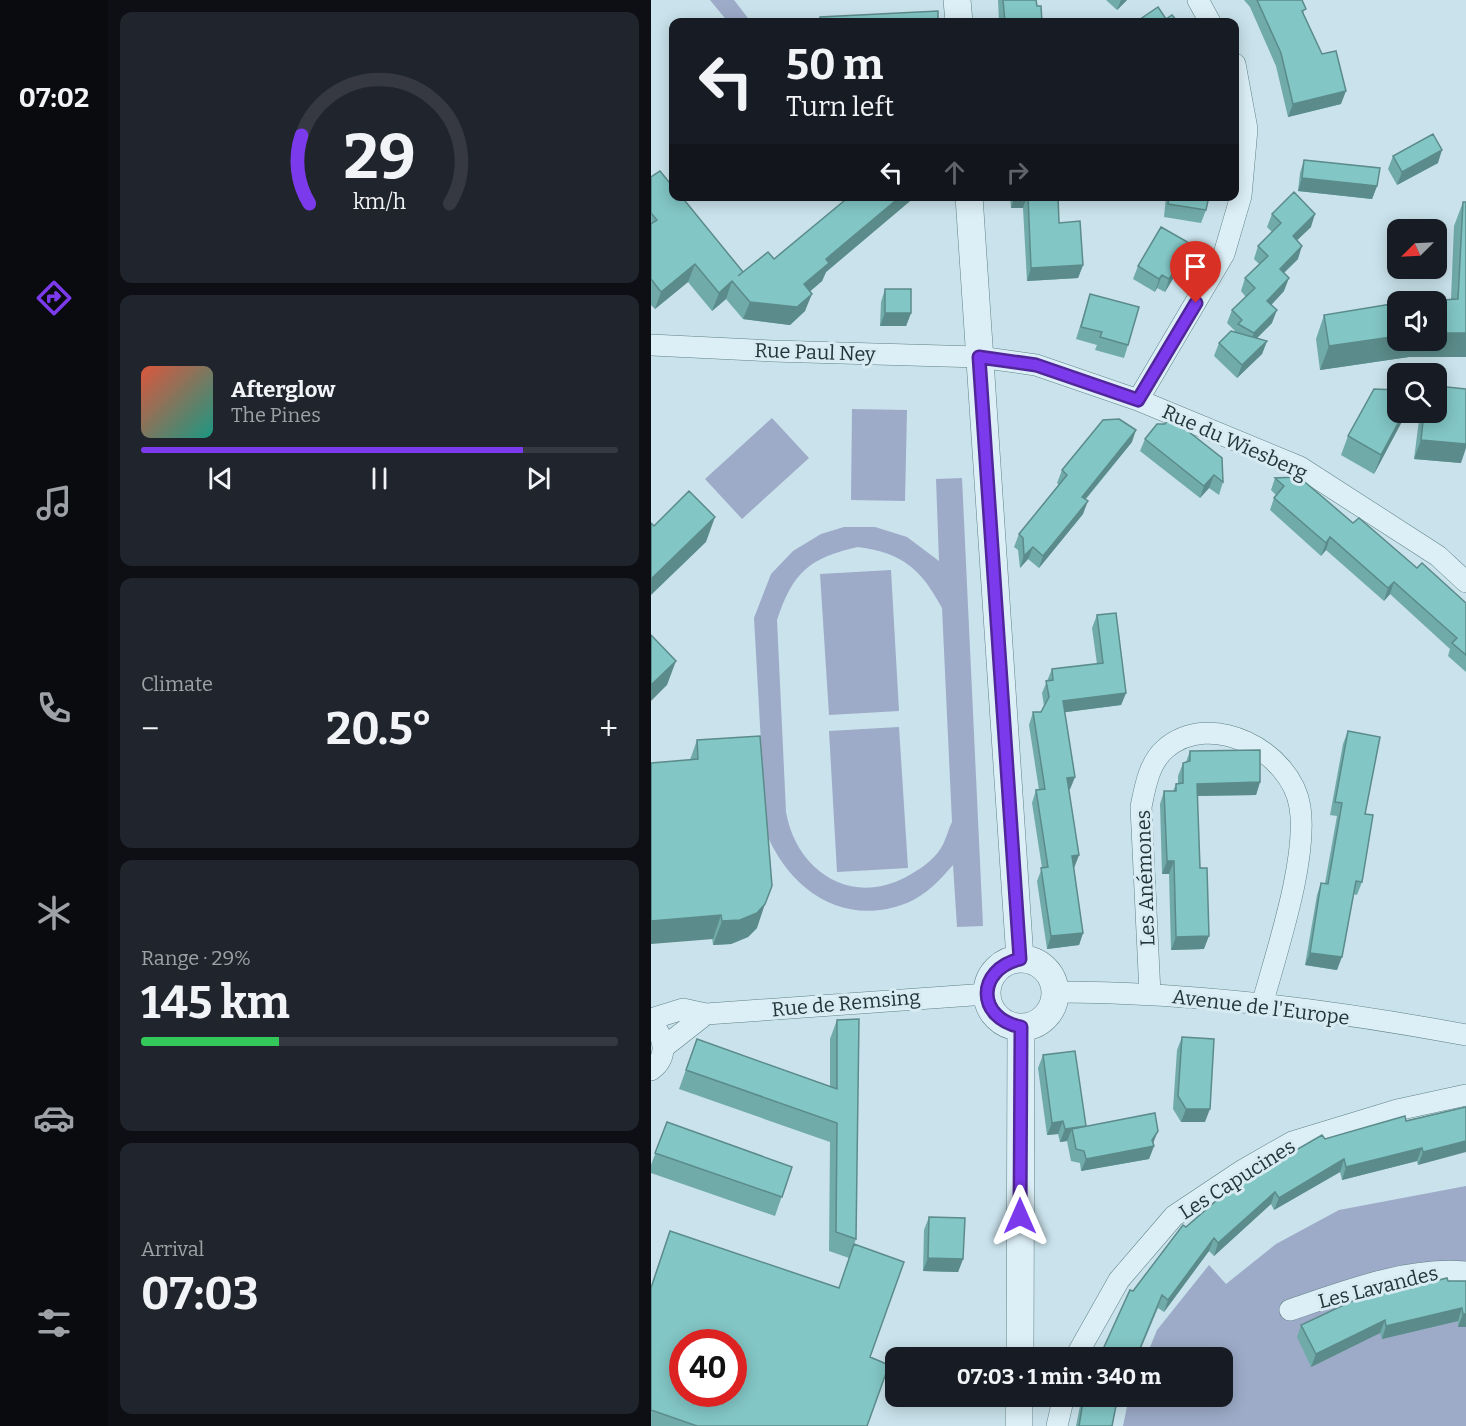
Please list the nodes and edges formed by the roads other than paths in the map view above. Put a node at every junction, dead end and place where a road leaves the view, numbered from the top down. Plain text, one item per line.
1 (957, 0) edge
2 (1198, 0) edge
3 (959, 18) edge
4 (1209, 18) edge
5 (1239, 86) edge
6 (969, 201) edge
7 (651, 345) edge
8 (979, 357) junction
9 (1138, 400) junction
10 (1466, 582) edge
11 (1020, 959) junction
12 (1055, 992) junction
13 (987, 994) junction
14 (1150, 994) junction
15 (1262, 1005) junction
16 (706, 1014) junction
17 (651, 1019) edge
18 (651, 1024) edge
19 (1021, 1027) junction
20 (1466, 1035) edge
21 (664, 1047) junction
22 (652, 1072) edge
23 (1466, 1095) edge
24 (1466, 1272) edge
25 (1290, 1310) dead end
26 (1020, 1347) edge
27 (1081, 1347) edge
28 (1019, 1407) edge
29 (1061, 1407) edge
30 (1019, 1426) edge
31 (1057, 1426) edge

1 - 3 street
2 - 4 street
5 - 9 street
6 - 8 street
7 - 8 street, Rue Paul Ney
8 - 9 street, Rue du Wiesberg
8 - 11 street
9 - 10 street, Rue du Wiesberg
11 - 12 street
11 - 13 street
12 - 14 street, Avenue de l'Europe
12 - 19 street
13 - 16 street, Rue de Remsing
13 - 19 street
14 - 15 street, Avenue de l'Europe
14 - 15 street, Les Anémones
15 - 20 street, Avenue de l'Europe
16 - 17 street, Rue de Remsing
16 - 21 street
18 - 21 street
19 - 26 street
21 - 22 street
23 - 27 street, Les Capucines
24 - 25 street, Les Lavandes
28 - 30 street
29 - 31 street

